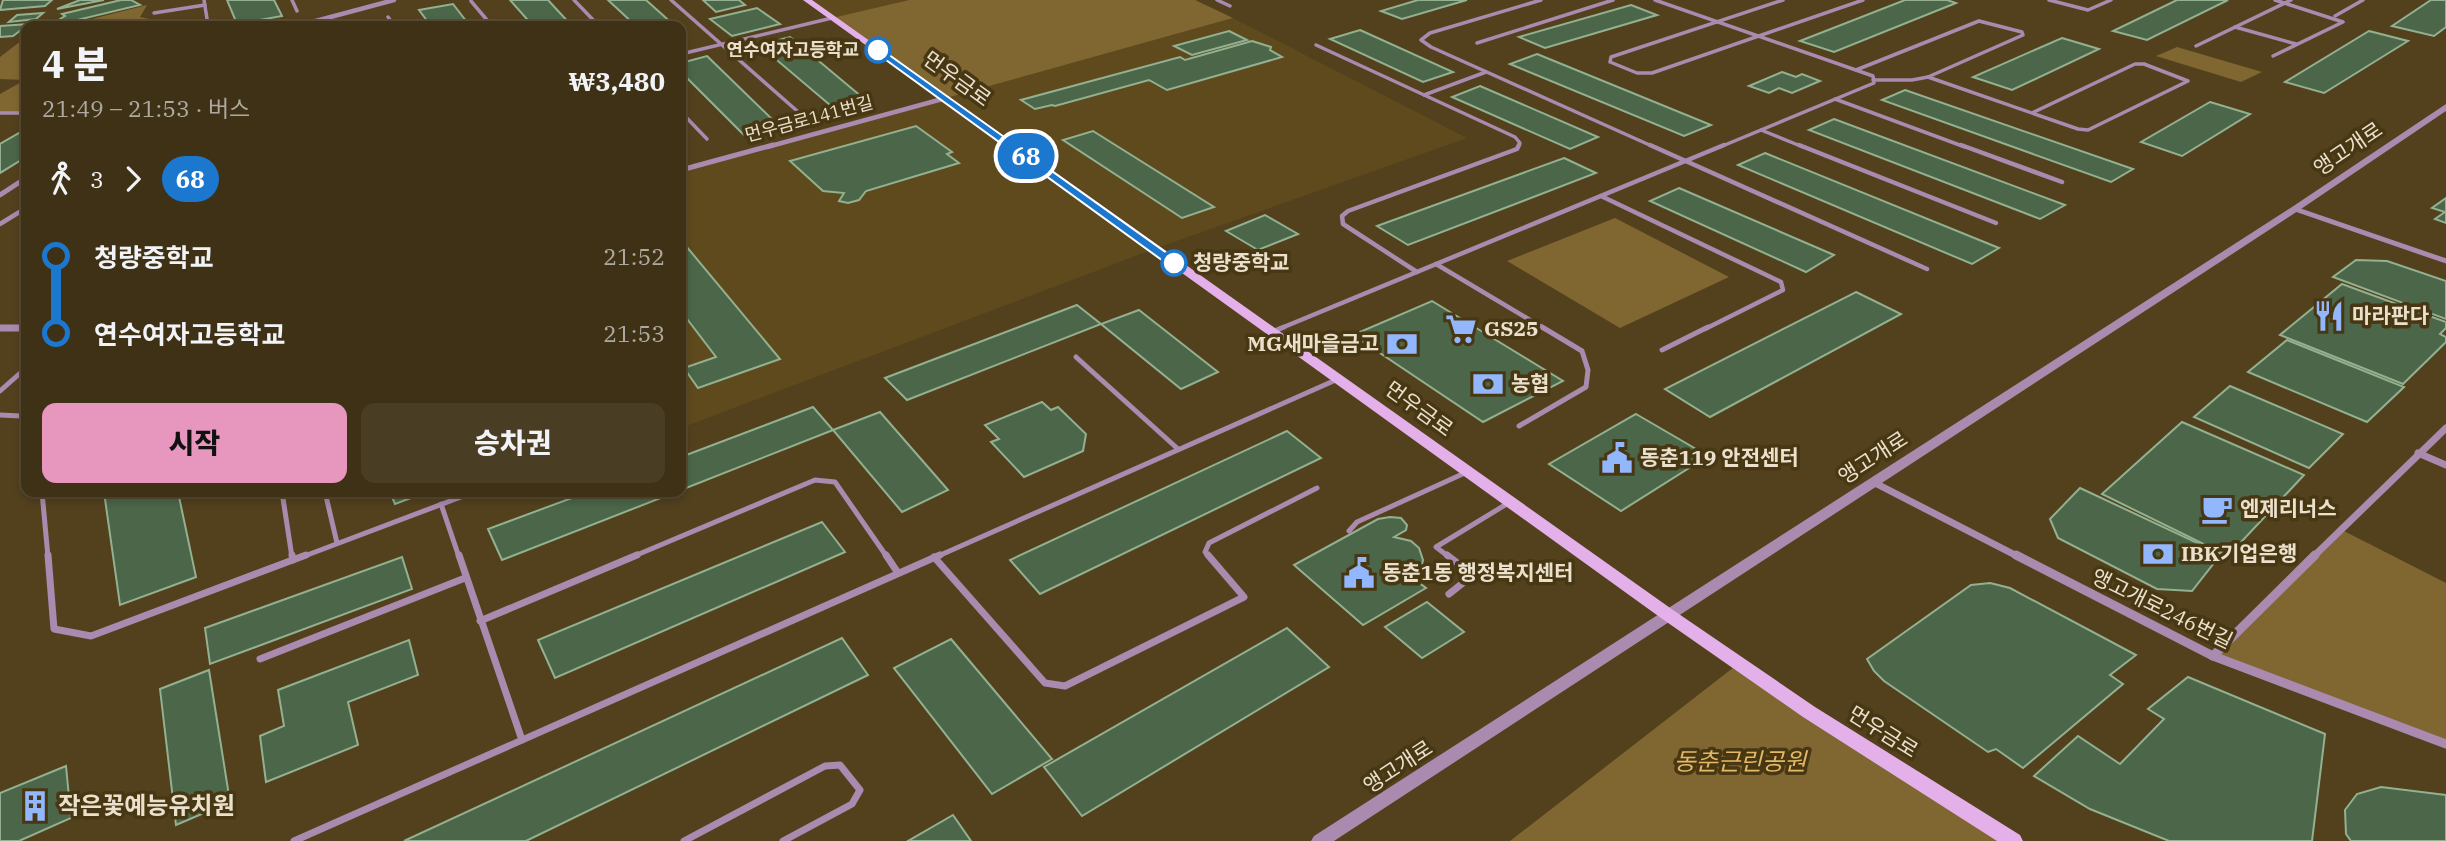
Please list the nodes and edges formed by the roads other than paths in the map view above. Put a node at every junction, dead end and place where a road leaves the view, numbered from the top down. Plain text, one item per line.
1 (292, 0) edge
2 (394, 0) edge
3 (574, 0) edge
4 (671, 0) edge
5 (807, 0) edge
6 (1217, 0) edge
7 (1541, 0) edge
8 (1613, 0) edge
9 (1655, 0) edge
10 (1783, 0) edge
11 (1864, 0) edge
12 (2049, 0) edge
13 (2111, 0) edge
14 (2275, 0) edge
15 (2291, 0) edge
16 (2363, 0) edge
17 (204, 2) edge
18 (471, 2) edge
19 (2286, 3) junction
20 (1230, 6) dead end
21 (297, 11) dead end
22 (154, 13) dead end
23 (2336, 16) junction
24 (388, 17) dead end
25 (832, 18) junction
26 (207, 21) edge
27 (316, 21) edge
28 (391, 21) edge
29 (488, 21) edge
30 (594, 21) edge
31 (1717, 22) junction
32 (2235, 27) junction
33 (1759, 37) junction
34 (1477, 43) dead end
35 (722, 44) junction
36 (2297, 44) junction
37 (1316, 45) dead end
38 (2196, 46) dead end
39 (686, 53) edge
40 (2273, 56) dead end
41 (1854, 70) junction
42 (1486, 72) junction
43 (1928, 77) junction
44 (1873, 80) junction
45 (1424, 95) junction
46 (946, 98) junction
47 (1835, 99) junction
48 (2446, 107) edge
49 (0, 113) edge
50 (21, 113) edge
51 (2032, 113) junction
52 (686, 117) edge
53 (804, 117) dead end
54 (1761, 130) junction
55 (707, 139) dead end
56 (1686, 161) junction
57 (686, 169) edge
58 (21, 181) edge
59 (2062, 182) dead end
60 (0, 195) edge
61 (1601, 196) junction
62 (2295, 209) junction
63 (21, 211) edge
64 (1996, 223) dead end
65 (0, 224) edge
66 (2446, 261) edge
67 (1436, 264) junction
68 (1927, 269) dead end
69 (1417, 272) junction
70 (0, 328) edge
71 (21, 328) edge
72 (1272, 332) junction
73 (1662, 350) dead end
74 (1076, 357) dead end
75 (21, 372) edge
76 (1338, 379) junction
77 (0, 391) edge
78 (0, 415) edge
79 (21, 416) edge
80 (1519, 426) dead end
81 (2446, 428) edge
82 (1178, 449) junction
83 (2418, 453) junction
84 (2446, 465) edge
85 (1468, 472) junction
86 (1872, 481) junction
87 (1317, 488) dead end
88 (42, 497) edge
89 (283, 497) edge
90 (326, 497) edge
91 (460, 497) edge
92 (1510, 502) junction
93 (441, 504) junction
94 (1349, 531) dead end
95 (337, 543) junction
96 (934, 557) junction
97 (293, 560) junction
98 (898, 573) junction
99 (465, 578) junction
100 (1449, 594) dead end
101 (1667, 614) junction
102 (480, 621) junction
103 (2213, 656) junction
104 (260, 659) dead end
105 (522, 740) junction
106 (2446, 744) edge
107 (294, 841) edge
108 (684, 841) edge
109 (783, 841) edge
110 (1320, 841) edge
111 (2013, 841) edge

1 - 21 lane
2 - 27 street
3 - 30 lane
4 - 35 lane
5 - 25 main road, 먼우금로
6 - 20 lane
7 - 42 lane
8 - 34 lane
9 - 31 lane
10 - 31 lane
11 - 33 lane
12 - 13 lane
14 - 19 lane
15 - 19 lane
16 - 23 lane
17 - 22 lane
17 - 26 lane
18 - 29 lane
19 - 23 lane
19 - 32 lane
23 - 36 lane
24 - 28 lane
25 - 35 lane
25 - 46 main road, 먼우금로
31 - 33 lane
31 - 33 lane
32 - 36 lane
32 - 38 lane
33 - 41 lane
35 - 39 lane
35 - 53 lane
36 - 40 lane
37 - 45 lane
41 - 43 lane
41 - 44 lane
42 - 45 lane
42 - 56 lane
43 - 44 lane
43 - 51 lane
44 - 47 lane
45 - 69 lane
46 - 57 street, 먼우금로141번길
46 - 72 main road, 먼우금로
47 - 54 lane
47 - 59 lane
48 - 62 street, 앵고개로
49 - 50 lane
51 - 51 lane
52 - 55 lane
54 - 56 lane
54 - 64 lane
56 - 61 lane
56 - 68 lane
58 - 60 street
61 - 67 lane
61 - 73 lane
62 - 66 street
62 - 86 street, 앵고개로
63 - 65 lane
67 - 69 lane
67 - 80 lane
69 - 72 lane
70 - 71 street
72 - 76 main road, 먼우금로
74 - 82 lane
75 - 77 lane
76 - 82 lane
76 - 85 main road, 먼우금로
78 - 79 lane
81 - 83 street
82 - 96 lane
83 - 84 street
83 - 103 street
85 - 92 main road, 먼우금로
85 - 94 lane
86 - 101 street, 앵고개로
86 - 103 street, 앵고개로246번길
87 - 96 lane
88 - 97 lane
89 - 97 lane
90 - 95 lane
91 - 93 lane
92 - 100 lane
92 - 101 main road, 먼우금로
93 - 95 lane
93 - 99 lane
95 - 97 lane
96 - 98 lane
98 - 102 lane
98 - 105 lane
99 - 102 lane
99 - 104 lane
101 - 110 street, 앵고개로
101 - 111 main road, 먼우금로
102 - 105 lane
103 - 106 street, 앵고개로246번길
105 - 107 lane
108 - 109 lane

